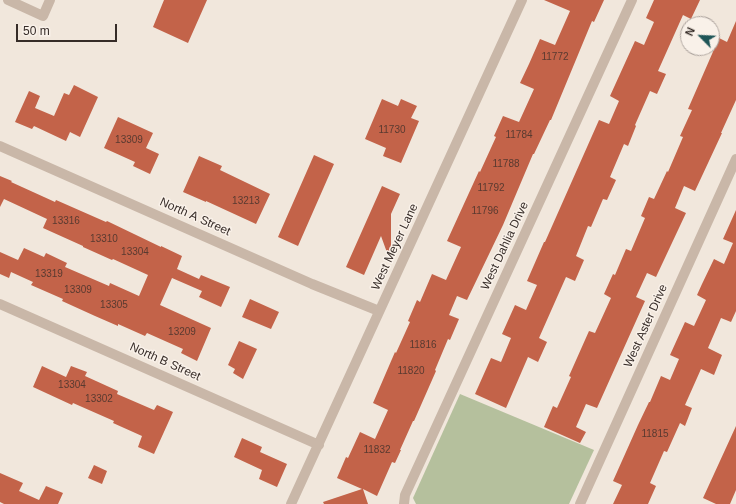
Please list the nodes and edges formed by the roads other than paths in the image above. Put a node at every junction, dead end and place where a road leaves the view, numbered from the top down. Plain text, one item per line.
1 (8, 0) edge
2 (50, 0) edge
3 (522, 0) edge
4 (632, 0) edge
5 (0, 146) edge
6 (736, 159) edge
7 (0, 304) edge
8 (380, 311) junction
9 (319, 445) junction
10 (291, 504) edge
11 (404, 504) edge
12 (580, 504) edge

1 - 2 street
3 - 8 street, West Meyer Lane
4 - 11 street, West Dahlia Drive
5 - 8 street, North A Street
6 - 12 street, West Aster Drive
7 - 9 street, North B Street
8 - 9 street, West Meyer Lane
9 - 10 street, West Meyer Lane

